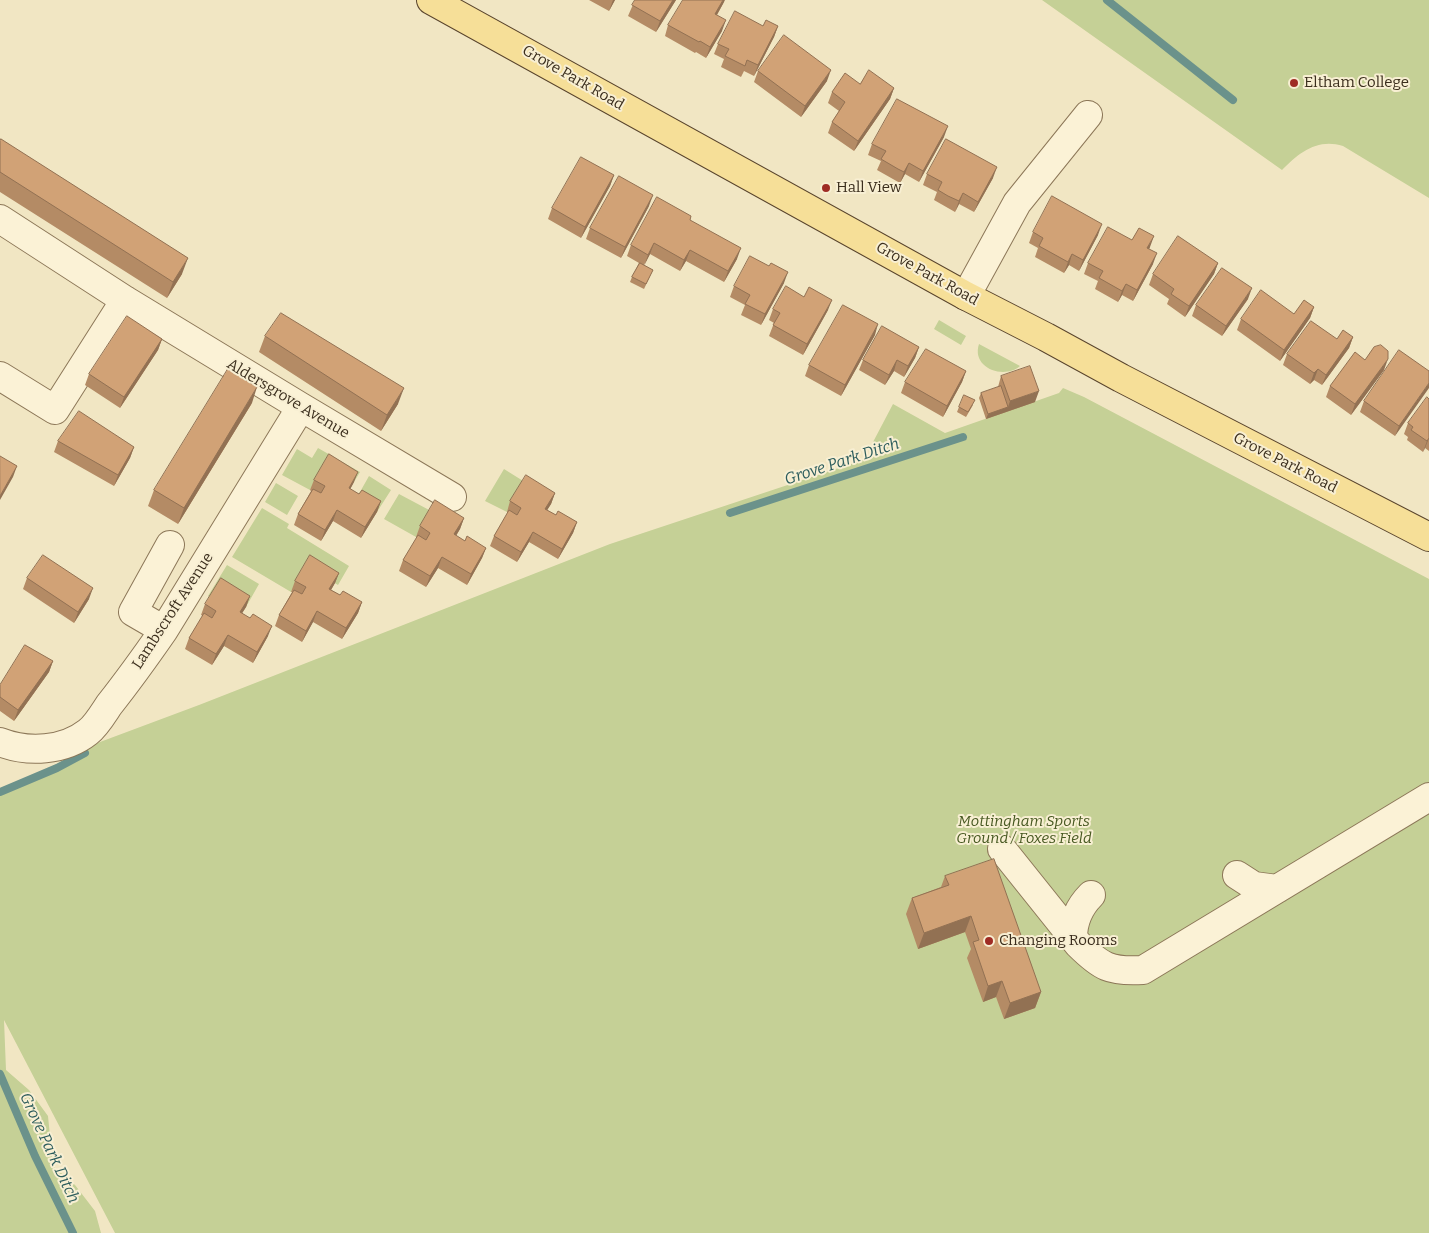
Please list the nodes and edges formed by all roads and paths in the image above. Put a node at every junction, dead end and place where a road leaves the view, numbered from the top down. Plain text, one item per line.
1 (431, 0) edge
2 (1088, 115) dead end
3 (3, 227) edge
4 (966, 296) junction
5 (125, 300) junction
6 (0, 376) edge
7 (300, 407) junction
8 (452, 497) dead end
9 (1429, 537) edge
10 (170, 545) dead end
11 (164, 630) junction
12 (0, 742) edge
13 (1429, 797) edge
14 (1002, 850) dead end
15 (1237, 875) dead end
16 (1277, 889) junction
17 (1091, 895) dead end
18 (1073, 938) junction

1 - 4 main road, Grove Park Road
2 - 4 street
3 - 5 street, Aldersgrove Avenue
4 - 9 main road, Grove Park Road
5 - 6 street
5 - 7 street, Aldersgrove Avenue
7 - 8 street, Aldersgrove Avenue
7 - 11 street, Lambscroft Avenue
10 - 11 street
11 - 12 street, Lambscroft Avenue
13 - 16 street
14 - 18 street
15 - 16 street
16 - 18 street
17 - 18 street

